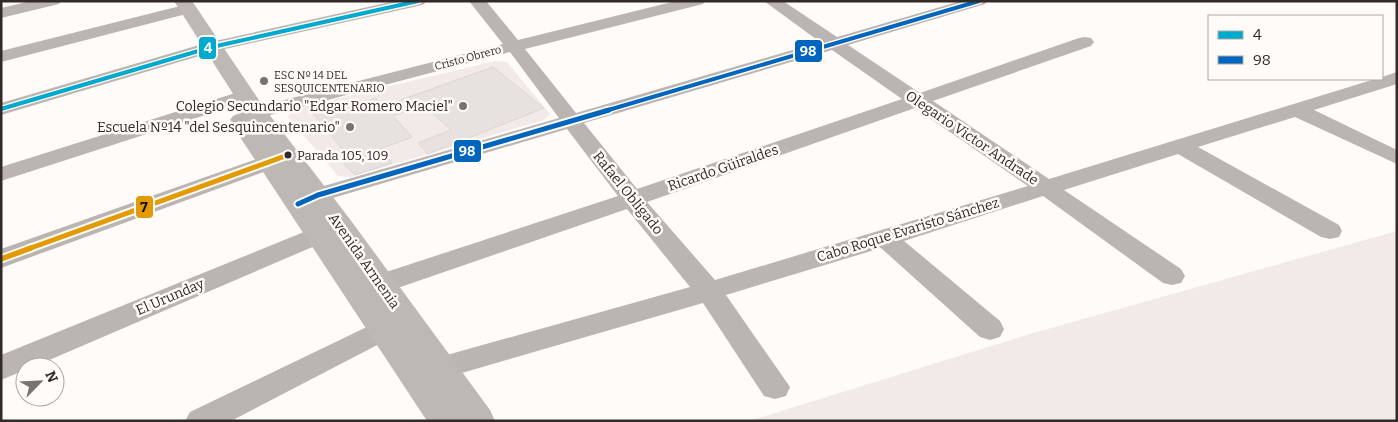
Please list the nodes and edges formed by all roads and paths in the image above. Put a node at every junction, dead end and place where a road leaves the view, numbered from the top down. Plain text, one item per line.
1 (53, 1) edge
2 (418, 1) edge
3 (477, 1) edge
4 (697, 1) edge
5 (772, 1) edge
6 (979, 1) edge
7 (177, 6) edge
8 (1, 14) edge
9 (1085, 42) dead end
10 (835, 45) junction
11 (514, 46) junction
12 (205, 50) junction
13 (1, 57) edge
14 (1397, 78) edge
15 (918, 101) junction
16 (243, 108) junction
17 (1, 109) edge
18 (1297, 110) junction
19 (572, 122) junction
20 (1178, 145) junction
21 (278, 158) junction
22 (1397, 158) edge
23 (1, 174) edge
24 (1045, 187) junction
25 (308, 200) junction
26 (632, 200) junction
27 (330, 230) junction
28 (1330, 231) dead end
29 (885, 238) junction
30 (1, 259) edge
31 (1172, 276) dead end
32 (370, 289) junction
33 (709, 291) junction
34 (394, 324) junction
35 (990, 329) dead end
36 (1, 368) edge
37 (429, 373) junction
38 (775, 387) dead end
39 (201, 421) edge
40 (447, 421) edge
41 (477, 421) edge

1 - 8 street
2 - 12 street
3 - 11 street, Rafael Obligado
4 - 11 street, Cristo Obrero
5 - 10 street, Olegario Victor Andrade
6 - 10 street
7 - 12 main road, Avenida Armenia
7 - 13 street
9 - 15 street, Ricardo Güiraldes
10 - 15 street, Olegario Victor Andrade
10 - 19 street
11 - 16 street, Cristo Obrero
11 - 19 street, Rafael Obligado
12 - 16 main road, Avenida Armenia
12 - 17 street
14 - 18 street, Cabo Roque Evaristo Sánchez
15 - 24 street, Olegario Victor Andrade
15 - 26 street, Ricardo Güiraldes
16 - 21 main road, Avenida Armenia
16 - 23 street, Cristo Obrero
18 - 20 street, Cabo Roque Evaristo Sánchez
18 - 22 street
19 - 25 street
19 - 26 street, Rafael Obligado
20 - 24 street, Cabo Roque Evaristo Sánchez
20 - 28 street
21 - 25 main road, Avenida Armenia
21 - 30 street
24 - 29 street, Cabo Roque Evaristo Sánchez
24 - 31 street, Olegario Victor Andrade
25 - 27 main road, Avenida Armenia
26 - 32 street, Ricardo Güiraldes
26 - 33 street, Rafael Obligado
27 - 32 main road, Avenida Armenia
27 - 36 street, El Urunday
29 - 33 street, Cabo Roque Evaristo Sánchez
29 - 35 street
32 - 34 main road, Avenida Armenia
33 - 37 street, Cabo Roque Evaristo Sánchez
33 - 38 street, Rafael Obligado
34 - 37 main road, Avenida Armenia
34 - 39 street
37 - 40 main road, Avenida Armenia
37 - 41 main road, Avenida Armenia

